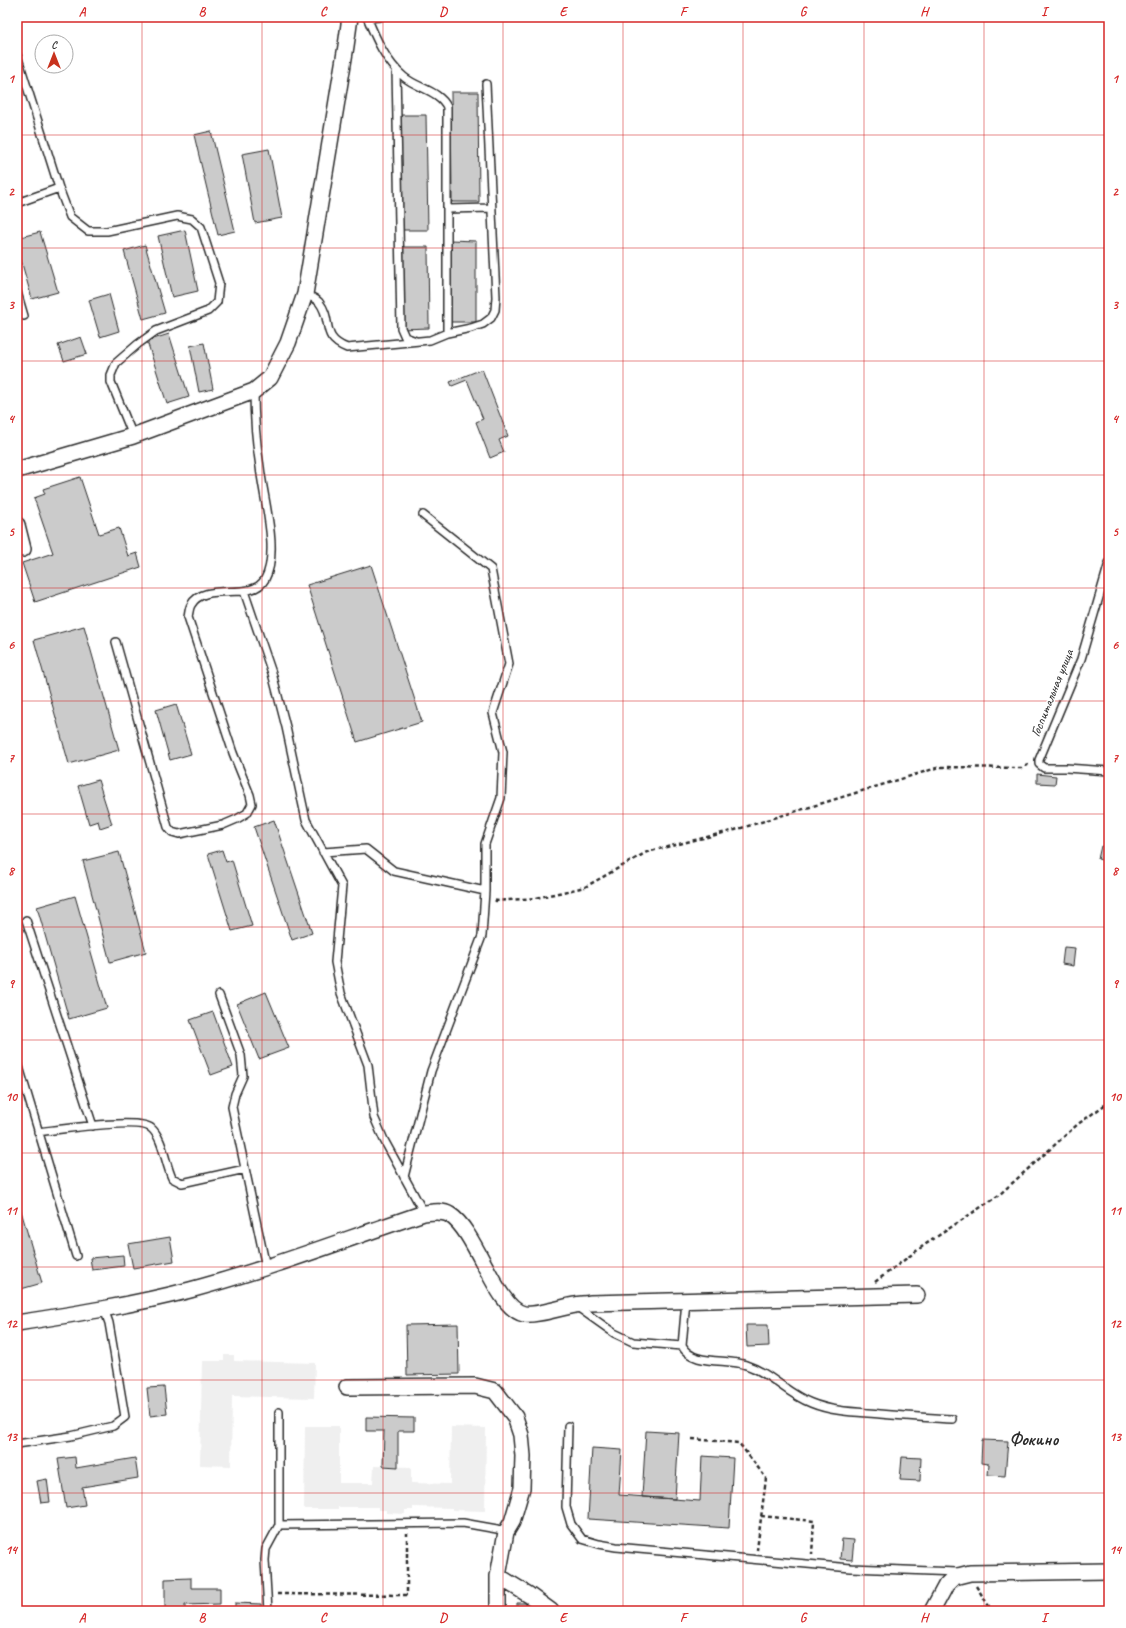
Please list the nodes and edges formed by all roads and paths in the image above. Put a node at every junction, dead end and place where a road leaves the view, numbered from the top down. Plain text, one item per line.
1 (350, 17) edge
2 (367, 17) edge
3 (380, 17) edge
4 (17, 55) edge
5 (396, 69) junction
6 (486, 84) dead end
7 (59, 188) junction
8 (17, 203) edge
9 (492, 208) junction
10 (447, 210) junction
11 (17, 292) edge
12 (305, 294) junction
13 (24, 316) dead end
14 (447, 333) junction
15 (419, 342) junction
16 (254, 391) junction
17 (133, 436) junction
18 (17, 470) edge
19 (423, 515) dead end
20 (17, 525) edge
21 (23, 550) dead end
22 (1109, 563) edge
23 (244, 591) junction
24 (116, 642) dead end
25 (1039, 760) junction
26 (1109, 771) edge
27 (323, 852) junction
28 (485, 891) junction
29 (26, 920) dead end
30 (219, 995) dead end
31 (17, 1060) edge
32 (1109, 1102) edge
33 (93, 1126) junction
34 (38, 1132) junction
35 (245, 1169) junction
36 (404, 1177) junction
37 (424, 1213) junction
38 (76, 1256) dead end
39 (266, 1267) junction
40 (874, 1283) dead end
41 (917, 1295) dead end
42 (686, 1301) junction
43 (575, 1305) junction
44 (104, 1309) junction
45 (17, 1323) edge
46 (682, 1346) junction
47 (348, 1387) dead end
48 (279, 1412) dead end
49 (952, 1419) dead end
50 (568, 1426) dead end
51 (692, 1439) dead end
52 (17, 1444) edge
53 (761, 1516) junction
54 (407, 1524) junction
55 (279, 1525) junction
56 (506, 1532) junction
57 (756, 1560) junction
58 (812, 1564) junction
59 (1109, 1571) edge
60 (970, 1573) junction
61 (498, 1576) junction
62 (267, 1594) junction
63 (1109, 1608) edge
64 (268, 1611) edge
65 (498, 1611) edge
66 (551, 1611) edge
67 (932, 1611) edge
68 (992, 1611) edge
69 (1109, 1611) edge

1 - 12 street
2 - 3 lane
2 - 5 lane
4 - 7 lane
5 - 10 lane
5 - 15 lane
6 - 9 lane
7 - 8 lane
7 - 17 lane
9 - 10 lane
9 - 14 lane
10 - 14 lane
11 - 13 lane
12 - 15 lane
12 - 16 street
14 - 15 lane
16 - 17 street
16 - 23 lane
17 - 18 street
19 - 28 lane
20 - 21 street
22 - 25 lane, Госпитальная улица
23 - 24 lane
23 - 27 lane
25 - 26 lane, Госпитальная улица
25 - 28 path
27 - 28 lane
27 - 36 lane
28 - 36 lane
29 - 33 lane
30 - 35 lane
31 - 34 lane
32 - 40 path
33 - 34 lane
33 - 35 lane
34 - 38 lane
35 - 39 lane
36 - 37 lane
37 - 39 street
37 - 43 street
39 - 44 street
41 - 42 street
42 - 43 street
42 - 46 lane
43 - 46 lane
44 - 45 street
44 - 52 lane
46 - 49 lane
47 - 56 street
48 - 55 lane
50 - 57 lane
51 - 53 path
53 - 57 path
53 - 58 path
54 - 55 lane
54 - 56 lane
54 - 62 path
55 - 62 lane
56 - 61 street
57 - 58 lane
58 - 60 lane
59 - 60 street
60 - 67 street
60 - 68 path
61 - 65 street
61 - 66 street
62 - 64 lane
63 - 69 lane

